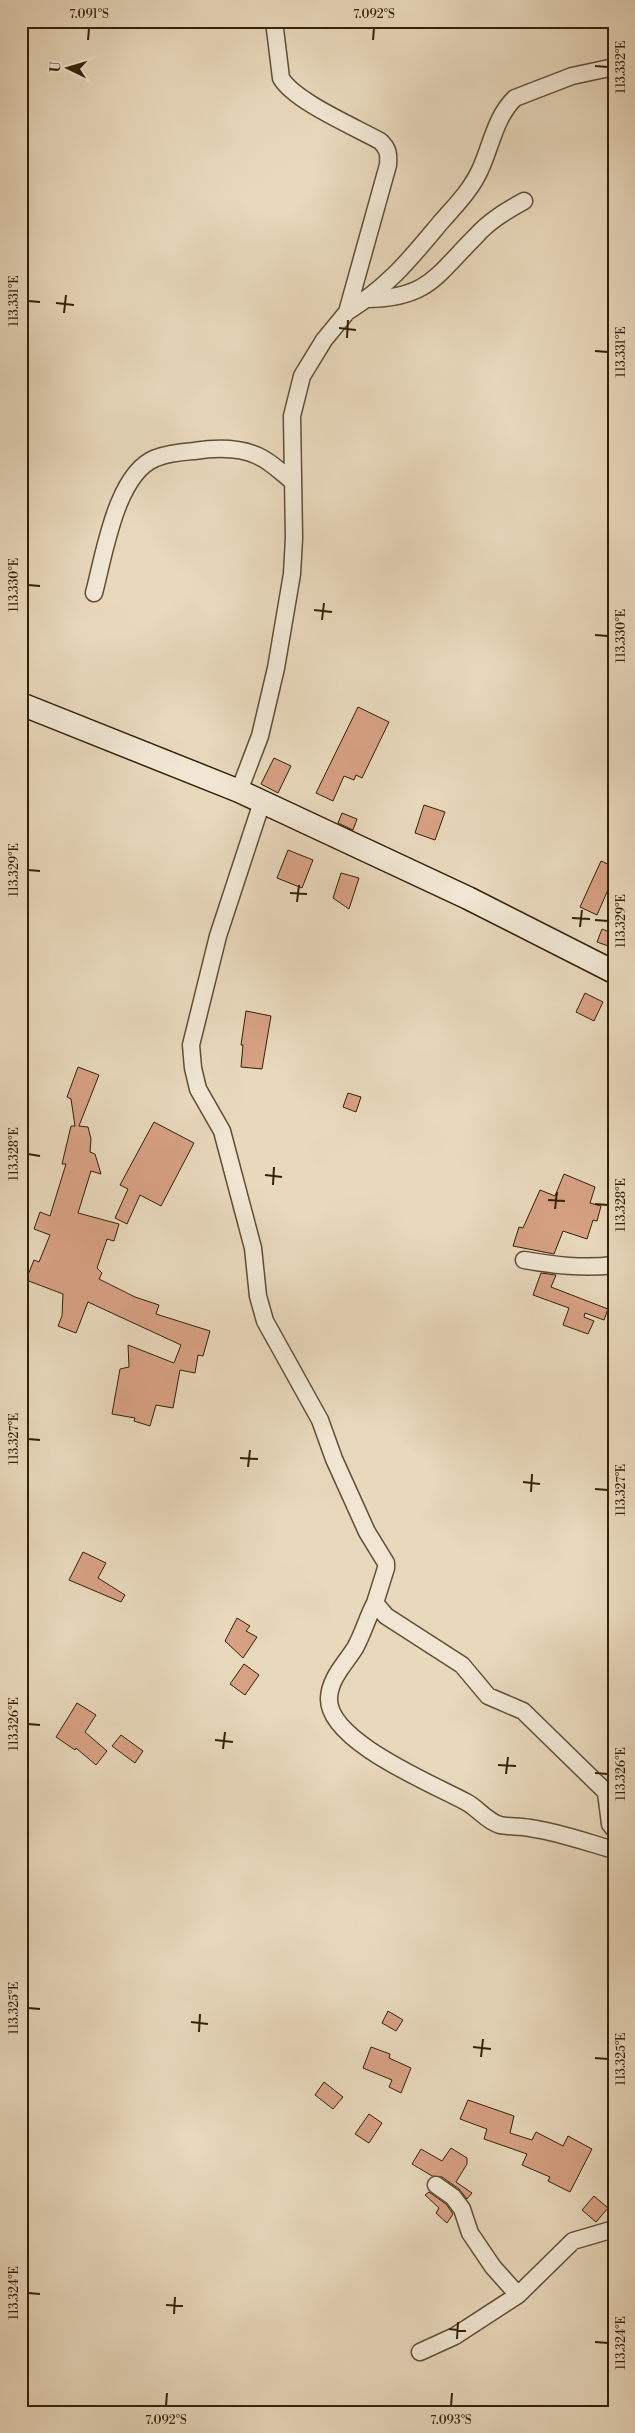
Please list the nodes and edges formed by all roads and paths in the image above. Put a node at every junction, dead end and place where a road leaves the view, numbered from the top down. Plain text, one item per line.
1 (274, 21) edge
2 (611, 66) edge
3 (524, 201) dead end
4 (368, 299) junction
5 (347, 312) junction
6 (292, 481) junction
7 (94, 593) dead end
8 (21, 704) edge
9 (239, 790) junction
10 (262, 802) junction
11 (614, 972) edge
12 (524, 1260) dead end
13 (614, 1264) edge
14 (375, 1603) junction
15 (614, 1829) edge
16 (614, 1850) edge
17 (436, 2185) dead end
18 (614, 2229) edge
19 (518, 2295) junction
20 (420, 2352) dead end

1 - 5 street
2 - 4 street
3 - 4 street
4 - 5 street
5 - 6 street
6 - 7 street
6 - 9 street
8 - 9 street
9 - 10 street
10 - 11 street
10 - 14 street
12 - 13 street
14 - 15 street
14 - 16 street
17 - 19 street
18 - 19 street
19 - 20 street

